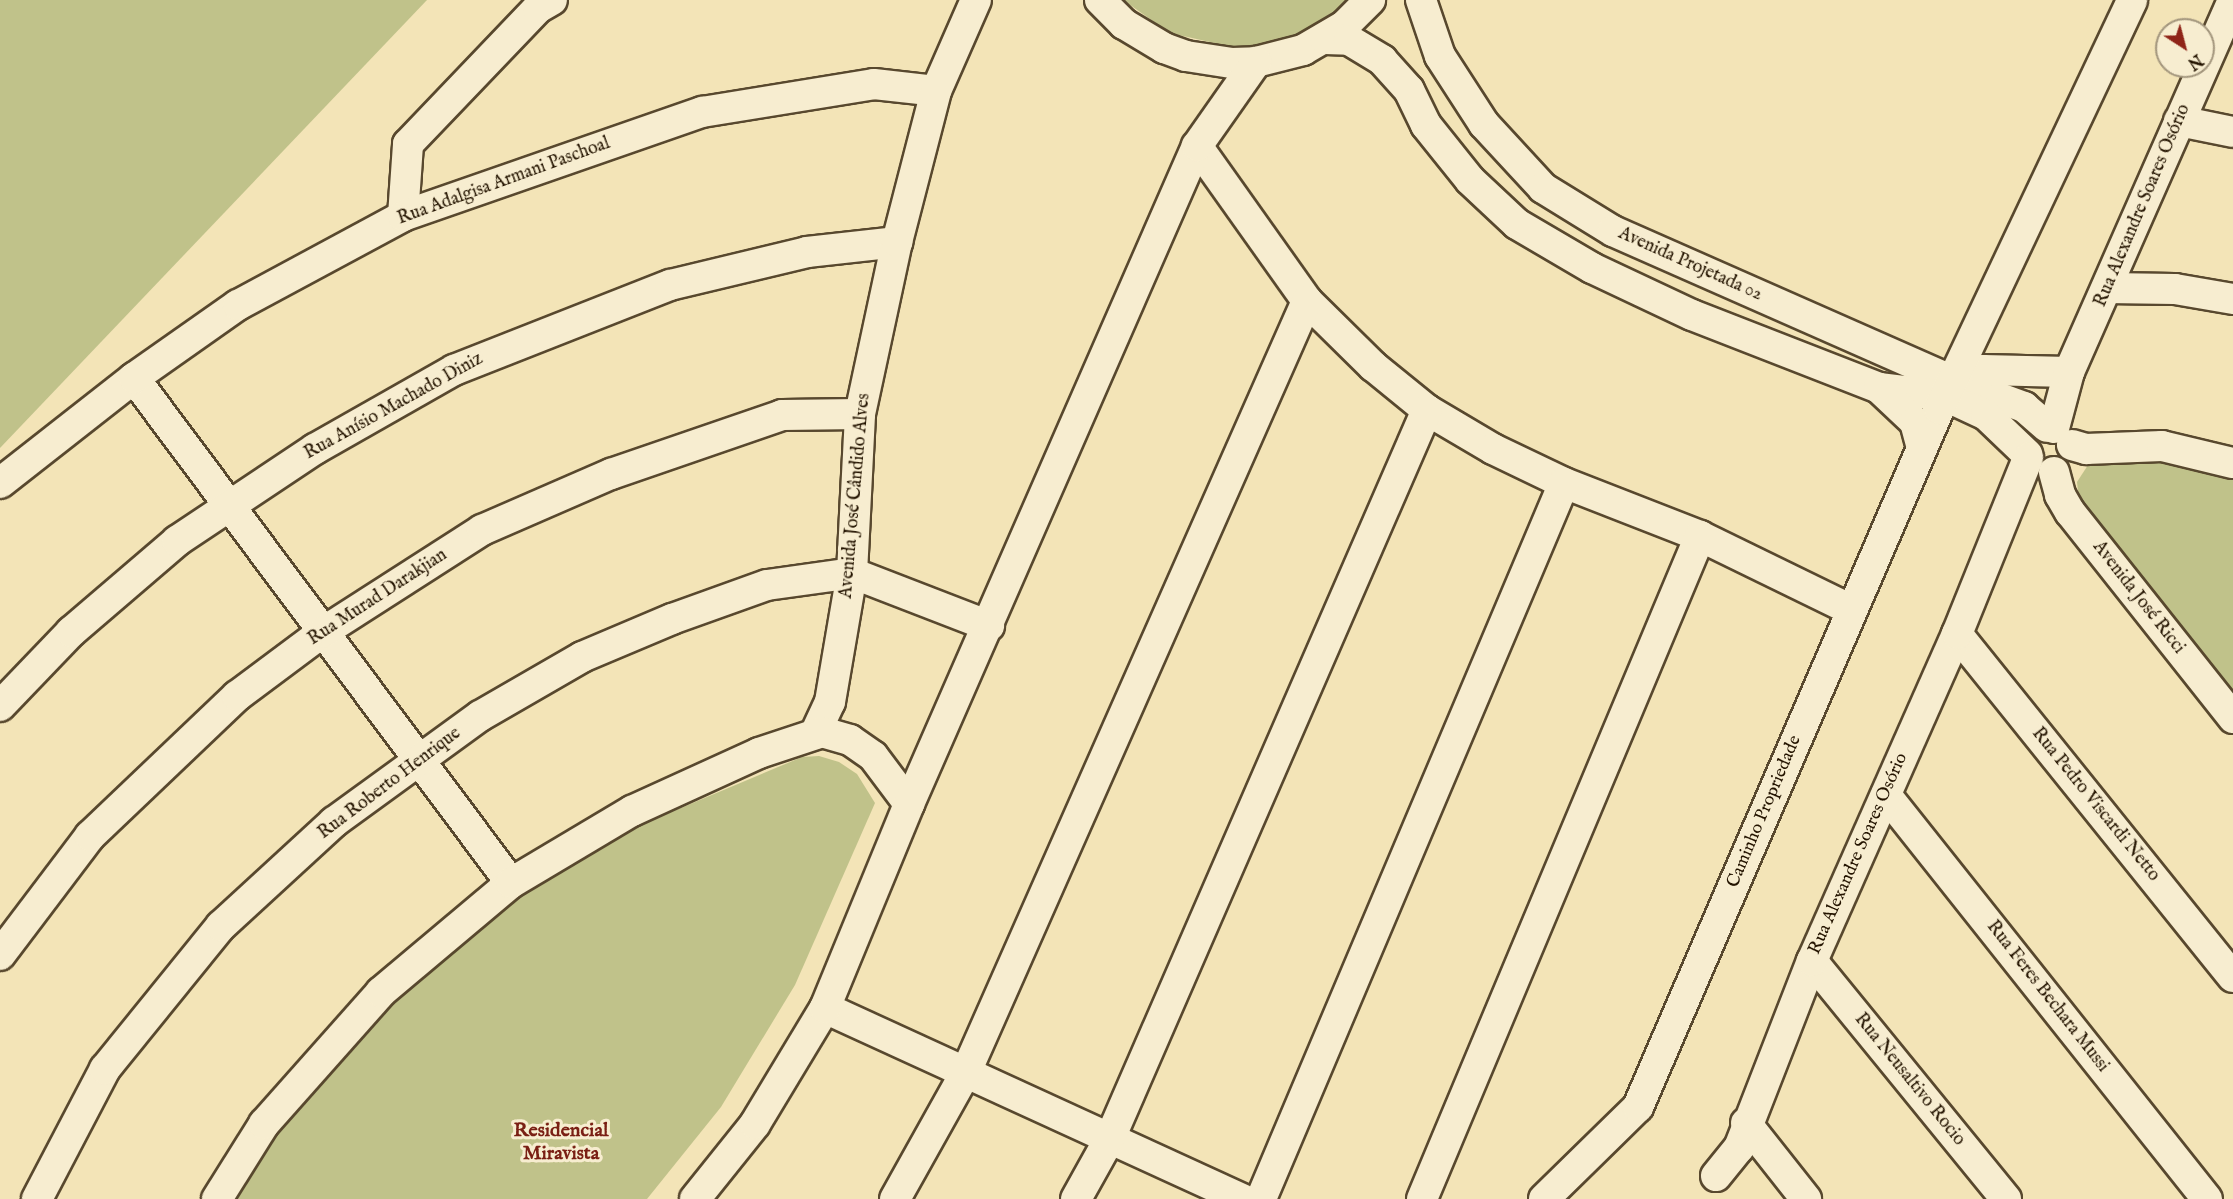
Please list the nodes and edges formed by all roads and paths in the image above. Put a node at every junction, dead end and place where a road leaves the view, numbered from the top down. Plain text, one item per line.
1 (552, 0) edge
2 (976, 0) edge
3 (1100, 0) edge
4 (1370, 0) edge
5 (1422, 0) edge
6 (2132, 0) edge
7 (2233, 0) edge
8 (1325, 39) junction
9 (1256, 62) junction
10 (936, 91) junction
11 (2179, 121) junction
12 (2233, 132) edge
13 (1197, 146) junction
14 (403, 216) junction
15 (897, 242) junction
16 (2107, 288) junction
17 (2233, 298) edge
18 (1307, 301) junction
19 (2069, 372) junction
20 (134, 378) junction
21 (1879, 388) junction
22 (1949, 388) junction
23 (1427, 410) junction
24 (860, 414) junction
25 (2059, 429) junction
26 (1922, 448) junction
27 (2233, 463) edge
28 (2040, 464) junction
29 (0, 483) edge
30 (1564, 483) junction
31 (229, 506) junction
32 (1700, 536) junction
33 (852, 573) junction
34 (1852, 610) junction
35 (989, 626) junction
36 (323, 632) junction
37 (1957, 634) junction
38 (0, 706) edge
39 (2233, 718) edge
40 (815, 734) junction
41 (419, 760) junction
42 (1886, 795) junction
43 (909, 804) junction
44 (511, 883) junction
45 (0, 955) edge
46 (1812, 961) junction
47 (2233, 977) edge
48 (825, 1008) junction
49 (966, 1072) junction
50 (1746, 1123) junction
51 (1111, 1136) junction
52 (1716, 1176) dead end
53 (37, 1199) edge
54 (217, 1199) edge
55 (695, 1199) edge
56 (895, 1199) edge
57 (1076, 1199) edge
58 (1242, 1199) edge
59 (1261, 1199) edge
60 (1422, 1199) edge
61 (1544, 1199) edge
62 (1806, 1199) edge
63 (2006, 1199) edge
64 (2207, 1199) edge

1 - 14 street
2 - 10 street, Avenida José Cândido Alves
3 - 9 street
4 - 8 street
5 - 22 street, Avenida Projetada 02
6 - 22 street, Caminho Propriedade
7 - 11 street, Rua Alexandre Soares Osório
8 - 9 street
8 - 21 street, Avenida Projetada 02
9 - 13 street
10 - 14 street, Rua Adalgisa Armani Paschoal
10 - 15 street, Avenida José Cândido Alves
11 - 12 street
11 - 16 street, Rua Alexandre Soares Osório
13 - 18 street
13 - 35 street
14 - 20 street, Rua Adalgisa Armani Paschoal
15 - 24 street, Avenida José Cândido Alves
15 - 31 street, Rua Anísio Machado Diniz
16 - 17 street
16 - 19 street, Rua Alexandre Soares Osório
18 - 23 street
18 - 49 street
19 - 22 street
19 - 25 street, Rua Alexandre Soares Osório
20 - 29 street, Rua Adalgisa Armani Paschoal
20 - 31 street
21 - 22 street, Avenida Projetada 02
21 - 26 street, Avenida Projetada 02
22 - 25 street, Avenida Projetada 02
22 - 26 street, Caminho Propriedade
22 - 28 street, Avenida Projetada 02
23 - 30 street
23 - 51 street
24 - 33 street, Avenida José Cândido Alves
24 - 36 street, Rua Murad Darakjian
25 - 27 street
25 - 28 street
25 - 28 street
26 - 34 street, Caminho Propriedade
28 - 37 street, Rua Alexandre Soares Osório
28 - 39 street, Avenida José Ricci
30 - 32 street
30 - 59 street
31 - 36 street
31 - 38 street, Rua Anísio Machado Diniz
32 - 34 street
32 - 60 street
33 - 35 street
33 - 40 street, Avenida José Cândido Alves
33 - 41 street, Rua Roberto Henrique
34 - 61 street, Caminho Propriedade
35 - 43 street
36 - 41 street
36 - 45 street, Rua Murad Darakjian
37 - 42 street, Rua Alexandre Soares Osório
37 - 47 street, Rua Pedro Viscardi Netto
40 - 43 street
40 - 44 street
41 - 44 street
41 - 53 street, Rua Roberto Henrique
42 - 46 street, Rua Alexandre Soares Osório
42 - 64 street, Rua Feres Bechara Mussi
43 - 48 street
44 - 54 street
46 - 50 street, Rua Alexandre Soares Osório
46 - 63 street, Rua Neusaltivo Rocio
48 - 49 street
48 - 55 street
49 - 51 street
49 - 56 street
50 - 52 street, Rua Alexandre Soares Osório
50 - 62 street
51 - 57 street
51 - 58 street

